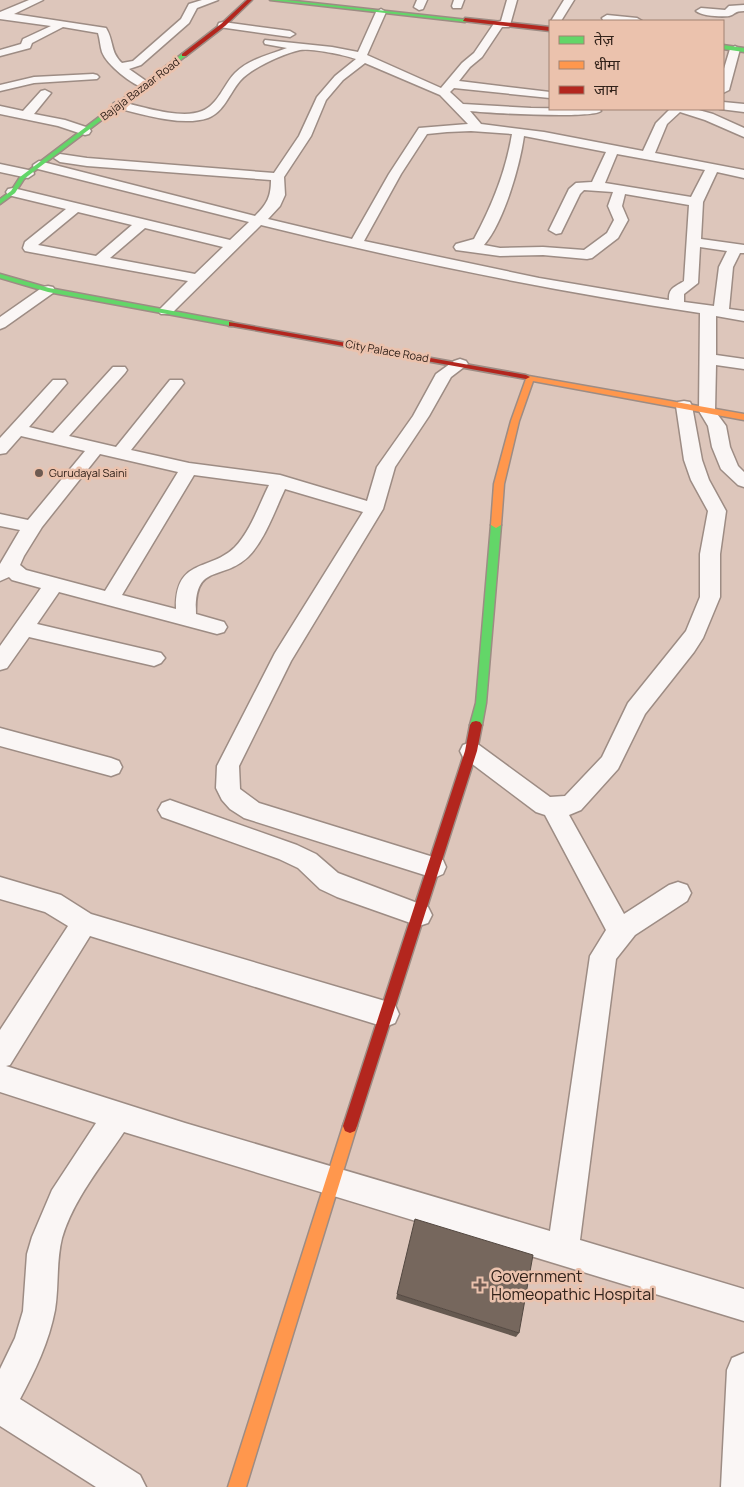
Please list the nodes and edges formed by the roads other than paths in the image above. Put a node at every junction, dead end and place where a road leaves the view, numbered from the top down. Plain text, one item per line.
1 (38, 0) edge
2 (214, 0) edge
3 (250, 0) edge
4 (272, 0) edge
5 (512, 0) edge
6 (569, 0) edge
7 (700, 0) edge
8 (744, 8) edge
9 (381, 12) junction
10 (700, 16) edge
11 (2, 17) edge
12 (608, 18) dead end
13 (557, 20) edge
14 (627, 20) edge
15 (62, 24) junction
16 (502, 25) junction
17 (223, 26) junction
18 (549, 29) edge
19 (269, 42) dead end
20 (298, 47) junction
21 (724, 47) edge
22 (739, 49) edge
23 (332, 50) junction
24 (0, 53) edge
25 (363, 58) junction
26 (122, 67) junction
27 (93, 77) dead end
28 (145, 85) junction
29 (724, 87) edge
30 (0, 88) edge
31 (447, 88) junction
32 (45, 93) dead end
33 (549, 96) edge
34 (118, 104) junction
35 (724, 106) edge
36 (459, 107) junction
37 (744, 108) edge
38 (0, 110) edge
39 (595, 110) edge
40 (675, 110) edge
41 (690, 110) edge
42 (712, 113) edge
43 (26, 115) junction
44 (478, 128) junction
45 (85, 131) junction
46 (518, 132) junction
47 (744, 133) edge
48 (579, 142) junction
49 (613, 149) junction
50 (647, 156) junction
51 (0, 168) edge
52 (34, 168) junction
53 (713, 168) junction
54 (744, 174) edge
55 (278, 177) junction
56 (597, 186) junction
57 (11, 187) junction
58 (620, 189) junction
59 (0, 202) edge
60 (696, 202) junction
61 (76, 207) junction
62 (143, 222) junction
63 (257, 222) junction
64 (556, 230) dead end
65 (694, 242) junction
66 (356, 244) junction
67 (234, 245) junction
68 (467, 246) junction
69 (739, 249) edge
70 (100, 260) junction
71 (447, 263) junction
72 (0, 276) edge
73 (198, 279) junction
74 (0, 284) edge
75 (31, 286) junction
76 (48, 290) junction
77 (32, 303) junction
78 (677, 305) junction
79 (0, 309) edge
80 (166, 311) junction
81 (715, 311) junction
82 (744, 316) edge
83 (0, 324) edge
84 (708, 359) junction
85 (460, 364) junction
86 (744, 364) edge
87 (119, 370) dead end
88 (530, 379) junction
89 (176, 383) dead end
90 (70, 392) junction
91 (684, 406) junction
92 (708, 411) junction
93 (744, 417) edge
94 (17, 430) junction
95 (57, 439) junction
96 (97, 447) junction
97 (0, 449) edge
98 (120, 454) junction
99 (190, 469) junction
100 (280, 481) junction
101 (744, 481) edge
102 (374, 509) junction
103 (0, 520) edge
104 (32, 527) junction
105 (5, 571) edge
106 (55, 584) junction
107 (110, 599) junction
108 (186, 618) junction
109 (217, 627) dead end
110 (23, 628) junction
111 (154, 658) dead end
112 (0, 662) edge
113 (0, 736) edge
114 (471, 751) junction
115 (111, 767) dead end
116 (553, 808) junction
117 (170, 810) dead end
118 (434, 867) junction
119 (0, 888) edge
120 (678, 893) dead end
121 (420, 915) junction
122 (84, 923) junction
123 (620, 932) junction
124 (385, 1014) junction
125 (0, 1055) edge
126 (0, 1078) edge
127 (117, 1117) junction
128 (332, 1182) junction
129 (563, 1249) junction
130 (744, 1305) edge
131 (744, 1370) edge
132 (0, 1402) edge
133 (0, 1406) edge
134 (741, 1467) edge
135 (128, 1487) edge
136 (237, 1487) edge

1 - 11 street
2 - 26 street
3 - 17 street, Bajaja Bazaar Road
4 - 9 street
5 - 16 street
6 - 13 street
7 - 10 street
8 - 10 street
9 - 16 street
9 - 25 street
11 - 15 street
12 - 14 street
15 - 24 street
15 - 26 street
16 - 18 street
16 - 31 street
17 - 23 street
17 - 28 street, Bajaja Bazaar Road
19 - 20 street
20 - 23 street
20 - 34 street
21 - 22 street
22 - 29 street
23 - 25 street
25 - 31 street
25 - 55 street
26 - 28 street
27 - 30 street
28 - 34 street, Bajaja Bazaar Road
31 - 33 street
31 - 36 street
32 - 43 street
34 - 45 street, Bajaja Bazaar Road
35 - 37 street
36 - 39 street
36 - 44 street
38 - 43 street
39 - 48 street
40 - 50 street
41 - 42 street
42 - 47 street
43 - 45 street
44 - 46 street
44 - 66 street
45 - 52 street, Bajaja Bazaar Road
46 - 48 street
46 - 68 street
48 - 49 street
49 - 50 street
49 - 56 street
50 - 53 street
51 - 52 street
52 - 55 street
52 - 57 street
52 - 63 street
53 - 54 street
53 - 60 street
55 - 63 street
56 - 58 street
56 - 64 street
57 - 59 street
57 - 61 street
58 - 60 street
58 - 68 street
60 - 65 street
61 - 62 street
61 - 70 street
62 - 67 street
62 - 70 street
63 - 66 street
63 - 67 street
65 - 69 street
65 - 78 street
66 - 71 street
67 - 73 street
68 - 71 street
69 - 81 street
70 - 73 street
71 - 78 street
72 - 75 street, City Palace Road
73 - 80 street
74 - 75 street, City Palace Road
75 - 76 street, City Palace Road
76 - 77 street
76 - 80 street, City Palace Road
77 - 79 street
77 - 83 street
78 - 81 street
80 - 85 street, City Palace Road
81 - 82 street
81 - 84 street
84 - 86 street
84 - 92 street
85 - 88 street, City Palace Road
85 - 102 street
87 - 90 street
88 - 91 street, City Palace Road
88 - 114 street
89 - 98 street
90 - 94 street
90 - 95 street
91 - 92 street, City Palace Road
91 - 116 street
92 - 93 street, City Palace Road
92 - 101 street
94 - 95 street
94 - 97 street
95 - 96 street
96 - 98 street
96 - 104 street
98 - 99 street
99 - 100 street
99 - 107 street
100 - 102 street
100 - 108 street
102 - 118 street
103 - 104 street
104 - 105 street
105 - 106 street
106 - 107 street
106 - 110 street
107 - 108 street
108 - 109 street
110 - 111 street
110 - 112 street
113 - 115 street
114 - 116 street
114 - 118 street
116 - 123 street
117 - 121 street
118 - 121 street
119 - 122 street
120 - 123 street
121 - 124 street
122 - 124 street
122 - 125 street
123 - 129 street
124 - 128 street
126 - 127 street
127 - 128 street
127 - 132 street
128 - 129 street
128 - 136 street
129 - 130 street
131 - 134 street
133 - 135 street

